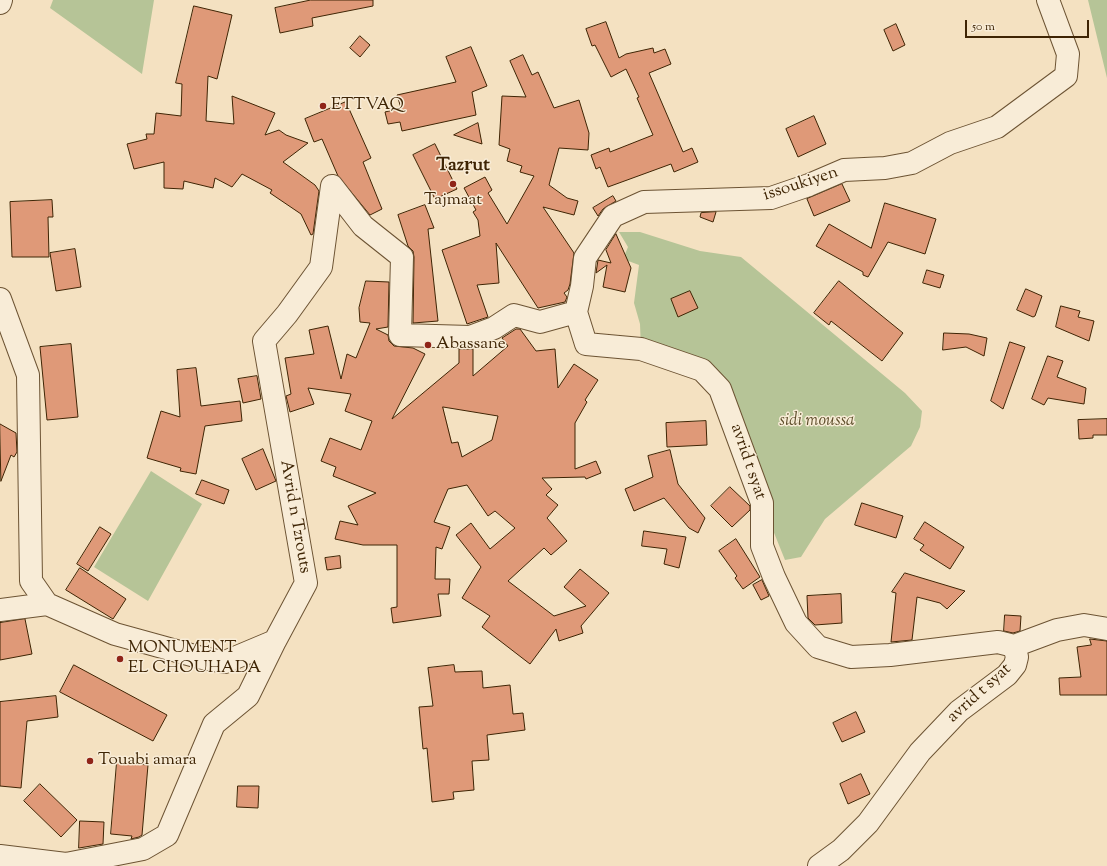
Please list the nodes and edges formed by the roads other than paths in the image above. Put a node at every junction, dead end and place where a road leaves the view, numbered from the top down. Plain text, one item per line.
1 (1, 0) edge
2 (1048, 0) edge
3 (0, 3) edge
4 (0, 299) edge
5 (576, 312) junction
6 (47, 604) junction
7 (0, 610) edge
8 (1107, 629) edge
9 (275, 641) junction
10 (1014, 646) junction
11 (0, 856) edge
12 (819, 866) edge

1 - 3 street
2 - 5 street, issoukiyen
4 - 6 street
5 - 9 street, Avrid n Tzrouts
5 - 10 street, avrid t syat
6 - 7 street
6 - 9 street
8 - 10 street
9 - 11 street, Avrid n Tzrouts
10 - 12 street, avrid t syat

